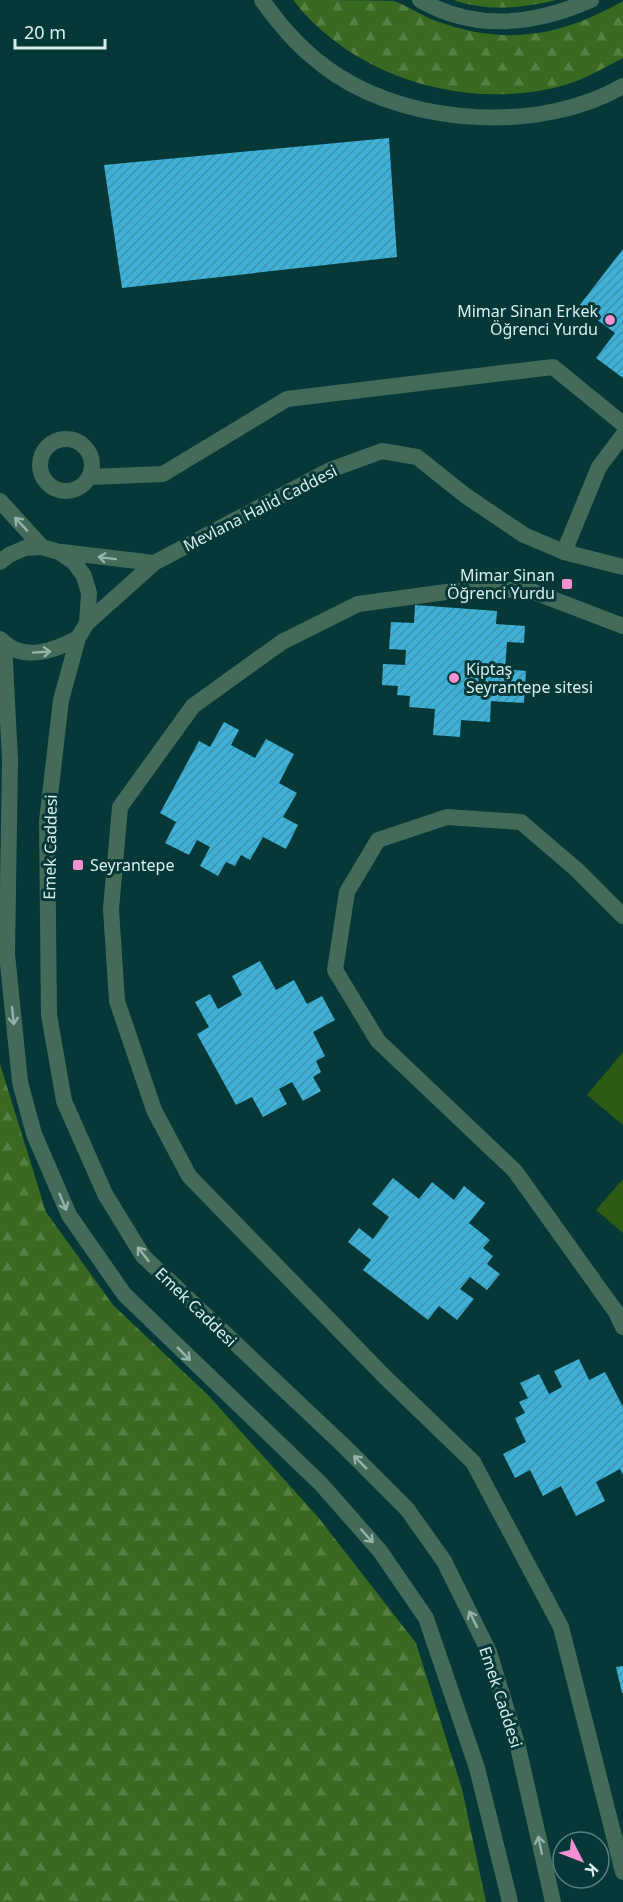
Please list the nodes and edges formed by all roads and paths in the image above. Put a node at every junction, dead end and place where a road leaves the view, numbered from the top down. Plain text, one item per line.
1 (262, 0) edge
2 (420, 0) edge
3 (591, 0) edge
4 (623, 86) edge
5 (623, 424) edge
6 (623, 435) edge
7 (89, 477) dead end
8 (0, 501) edge
9 (42, 547) junction
10 (59, 552) junction
11 (564, 552) junction
12 (0, 562) edge
13 (154, 563) junction
14 (623, 567) edge
15 (87, 623) junction
16 (623, 626) edge
17 (78, 638) junction
18 (2, 641) edge
19 (623, 916) edge
20 (623, 1327) edge
21 (623, 1872) edge
22 (510, 1902) edge
23 (553, 1902) edge

1 - 4 street
2 - 3 street
5 - 7 street
6 - 11 street
9 -> 8 street
9 - 10 street, Emek Caddesi
9 - 12 street, Emek Caddesi
13 -> 10 street
10 - 15 street, Emek Caddesi
11 - 13 street, Mevlana Halid Caddesi
11 - 14 street, Mevlana Halid Caddesi
13 - 15 street, Mevlana Halid Caddesi
15 - 17 street, Emek Caddesi
16 - 21 street
18 -> 17 street
23 -> 17 street, Emek Caddesi
18 -> 22 street
19 - 20 street

